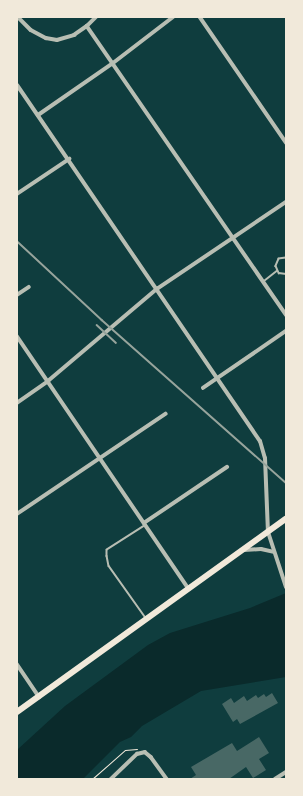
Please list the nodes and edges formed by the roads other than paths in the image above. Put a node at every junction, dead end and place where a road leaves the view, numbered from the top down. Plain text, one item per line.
1 (18, 17) edge
2 (96, 17) edge
3 (173, 17) edge
4 (200, 17) edge
5 (87, 26) junction
6 (113, 63) junction
7 (17, 85) edge
8 (38, 115) junction
9 (286, 142) edge
10 (69, 160) junction
11 (17, 194) edge
12 (286, 202) edge
13 (233, 238) junction
14 (286, 258) edge
15 (277, 271) junction
16 (286, 274) edge
17 (263, 282) junction
18 (29, 287) dead end
19 (157, 289) junction
20 (17, 295) edge
21 (286, 315) edge
22 (286, 331) edge
23 (17, 336) edge
24 (217, 378) junction
25 (48, 381) junction
26 (203, 388) dead end
27 (17, 403) edge
28 (165, 414) dead end
29 (100, 458) junction
30 (226, 467) dead end
31 (17, 514) edge
32 (286, 519) edge
33 (145, 524) junction
34 (268, 532) junction
35 (243, 550) junction
36 (274, 552) junction
37 (286, 587) edge
38 (190, 589) junction
39 (147, 620) junction
40 (17, 664) edge
41 (39, 697) junction
42 (17, 712) edge
43 (286, 772) edge
44 (111, 779) edge
45 (167, 779) edge
46 (275, 779) edge

1 - 5 street
2 - 5 street
3 - 6 street
4 - 9 street
5 - 6 street
6 - 8 street
6 - 13 street
7 - 8 street
8 - 10 street
10 - 11 street
10 - 19 street
12 - 13 street
13 - 17 street
13 - 19 street
14 - 15 lane
15 - 16 lane
15 - 17 lane
17 - 21 street
18 - 20 street
19 - 24 street
19 - 25 street
22 - 24 street
23 - 25 street
24 - 26 street
24 - 34 street
25 - 27 street
25 - 29 street
28 - 29 street
29 - 31 street
29 - 33 street
30 - 33 street
32 - 34 main road
33 - 38 street
33 - 39 lane
34 - 35 main road
34 - 36 street
35 - 36 street
35 - 38 main road
36 - 37 street
38 - 39 main road
39 - 41 main road
40 - 41 street
41 - 42 main road
43 - 46 street
44 - 45 street

